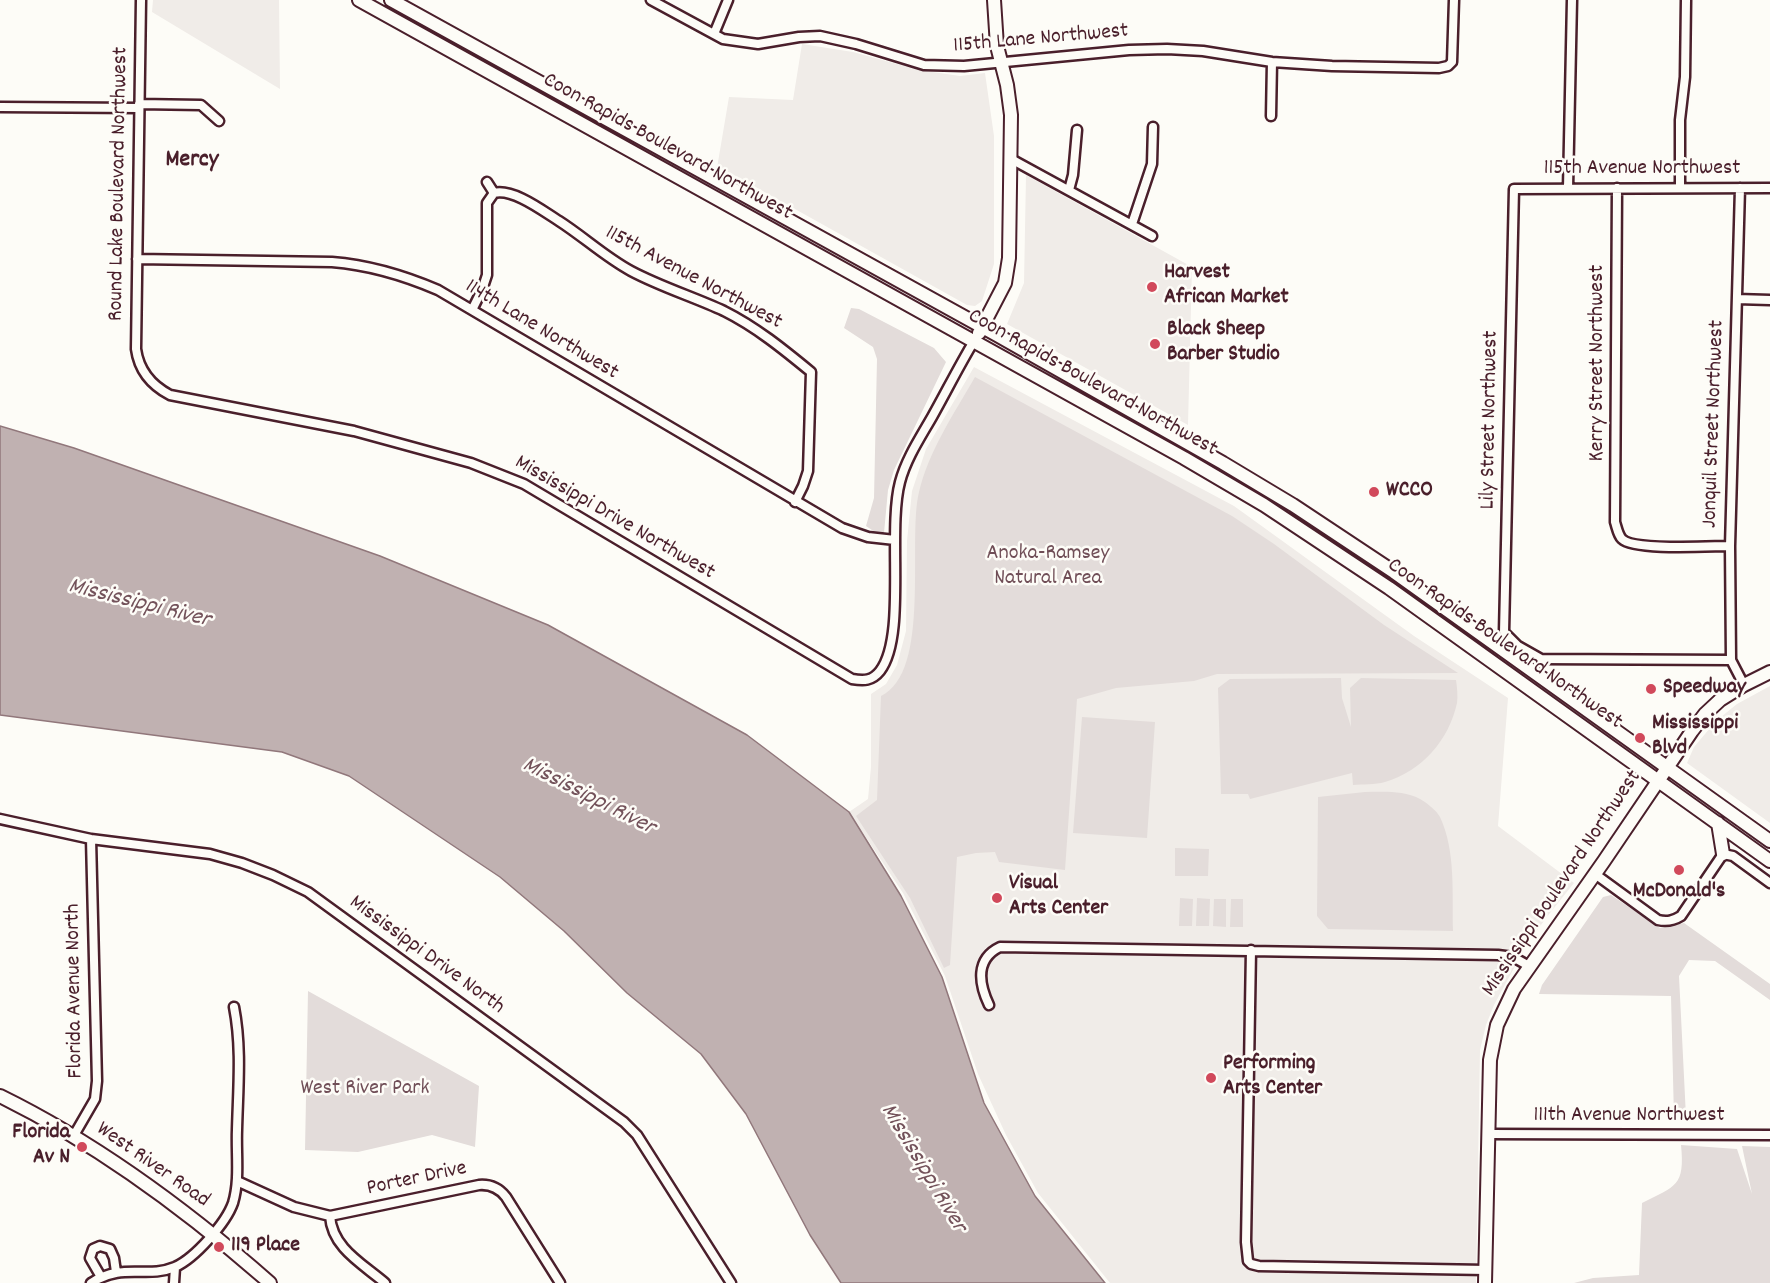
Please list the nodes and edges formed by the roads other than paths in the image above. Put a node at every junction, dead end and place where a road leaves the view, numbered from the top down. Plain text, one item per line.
1 (141, 0) edge
2 (358, 0) edge
3 (391, 0) edge
4 (651, 0) edge
5 (728, 0) edge
6 (994, 0) edge
7 (1454, 0) edge
8 (1572, 0) edge
9 (1686, 0) edge
10 (714, 34) junction
11 (1001, 62) junction
12 (1272, 62) junction
13 (139, 106) junction
14 (0, 107) edge
15 (1271, 116) dead end
16 (219, 121) dead end
17 (1153, 127) dead end
18 (1077, 130) dead end
19 (1011, 159) junction
20 (487, 182) dead end
21 (1568, 188) junction
22 (1617, 188) junction
23 (1680, 188) junction
24 (1740, 188) junction
25 (1770, 188) edge
26 (1514, 189) joint
27 (1069, 190) junction
28 (494, 193) junction
29 (1132, 224) junction
30 (1152, 236) dead end
31 (137, 259) junction
32 (1737, 299) junction
33 (1770, 300) edge
34 (472, 310) junction
35 (982, 328) junction
36 (974, 342) junction
37 (141, 367) joint
38 (795, 502) junction
39 (895, 540) junction
40 (1730, 546) junction
41 (1731, 660) junction
42 (1770, 672) edge
43 (1744, 685) junction
44 (1667, 768) junction
45 (1658, 781) junction
46 (0, 819) edge
47 (1718, 823) junction
48 (92, 839) junction
49 (1770, 841) edge
50 (1723, 854) junction
51 (1770, 861) edge
52 (1595, 874) junction
53 (1770, 882) edge
54 (1251, 950) junction
55 (1529, 966) junction
56 (989, 1005) dead end
57 (234, 1007) dead end
58 (0, 1096) edge
59 (1489, 1134) junction
60 (1770, 1136) edge
61 (73, 1137) junction
62 (237, 1181) junction
63 (330, 1216) junction
64 (212, 1234) junction
65 (175, 1267) junction
66 (1486, 1270) junction
67 (116, 1272) junction
68 (101, 1277) junction
69 (91, 1283) edge
70 (174, 1283) edge
71 (270, 1283) edge
72 (385, 1283) edge
73 (560, 1283) edge
74 (731, 1283) edge
75 (1485, 1283) edge

1 - 13 street, Round Lake Boulevard Northwest
2 - 36 main road, Coon Rapids Boulevard Northwest
3 - 35 main road, Coon Rapids Boulevard Northwest
4 - 10 street, 115th Lane Northwest
5 - 10 street
6 - 11 main road
7 - 12 street, 115th Lane Northwest
8 - 21 street
9 - 23 street
10 - 11 street, 115th Lane Northwest
11 - 12 street, 115th Lane Northwest
11 - 19 main road
12 - 15 street
13 - 14 street
13 - 16 street
13 - 31 street, Round Lake Boulevard Northwest
17 - 29 street
18 - 27 street
19 - 27 street
19 - 35 main road
20 - 28 street
21 - 22 street, 115th Avenue Northwest
21 - 26 street, 115th Avenue Northwest
22 - 23 street, 115th Avenue Northwest
22 - 40 street, Kerry Street Northwest
23 - 24 street, 115th Avenue Northwest
24 - 25 street, 115th Avenue Northwest
24 - 32 street, Jonquil Street Northwest
26 - 41 street, Lily Street Northwest
27 - 29 street
28 - 34 street
28 - 38 street, 115th Avenue Northwest
29 - 30 street
31 - 34 street, 114th Lane Northwest
31 - 37 street, Round Lake Boulevard Northwest
32 - 33 street
32 - 40 street, Jonquil Street Northwest
34 - 38 street, 114th Lane Northwest
35 - 36 main road
35 - 44 main road, Coon Rapids Boulevard Northwest
36 - 39 street
36 - 45 main road, Coon Rapids Boulevard Northwest
37 - 39 street, Mississippi Drive Northwest
38 - 39 street, 114th Lane Northwest
40 - 41 street, Jonquil Street Northwest
41 - 43 street
42 - 43 main road, Mississippi Boulevard Northwest
43 - 44 main road, Mississippi Boulevard Northwest
44 - 45 main road, Mississippi Boulevard Northwest
44 - 49 main road, Coon Rapids Boulevard Northwest
45 - 47 main road, Coon Rapids Boulevard Northwest
45 - 52 main road, Mississippi Boulevard Northwest
46 - 48 street, Mississippi Drive North
47 - 50 main road
47 - 51 main road, Coon Rapids Boulevard Northwest
48 - 61 street, Florida Avenue North
48 - 74 street, Mississippi Drive North
50 - 52 street
50 - 53 street
52 - 55 main road, Mississippi Boulevard Northwest
54 - 55 street
54 - 56 street
54 - 66 street
55 - 59 main road, Mississippi Boulevard Northwest
57 - 62 street
58 - 61 main road, West River Road
59 - 60 street, 111th Avenue Northwest
59 - 66 main road, Mississippi Boulevard Northwest
61 - 64 main road, West River Road
62 - 63 street, Porter Drive
62 - 64 street
63 - 72 street
63 - 73 street, Porter Drive
64 - 65 street
64 - 71 main road, West River Road
65 - 67 street
65 - 70 street
66 - 75 main road, Mississippi Boulevard Northwest
67 - 68 street
67 - 68 street
68 - 69 street

